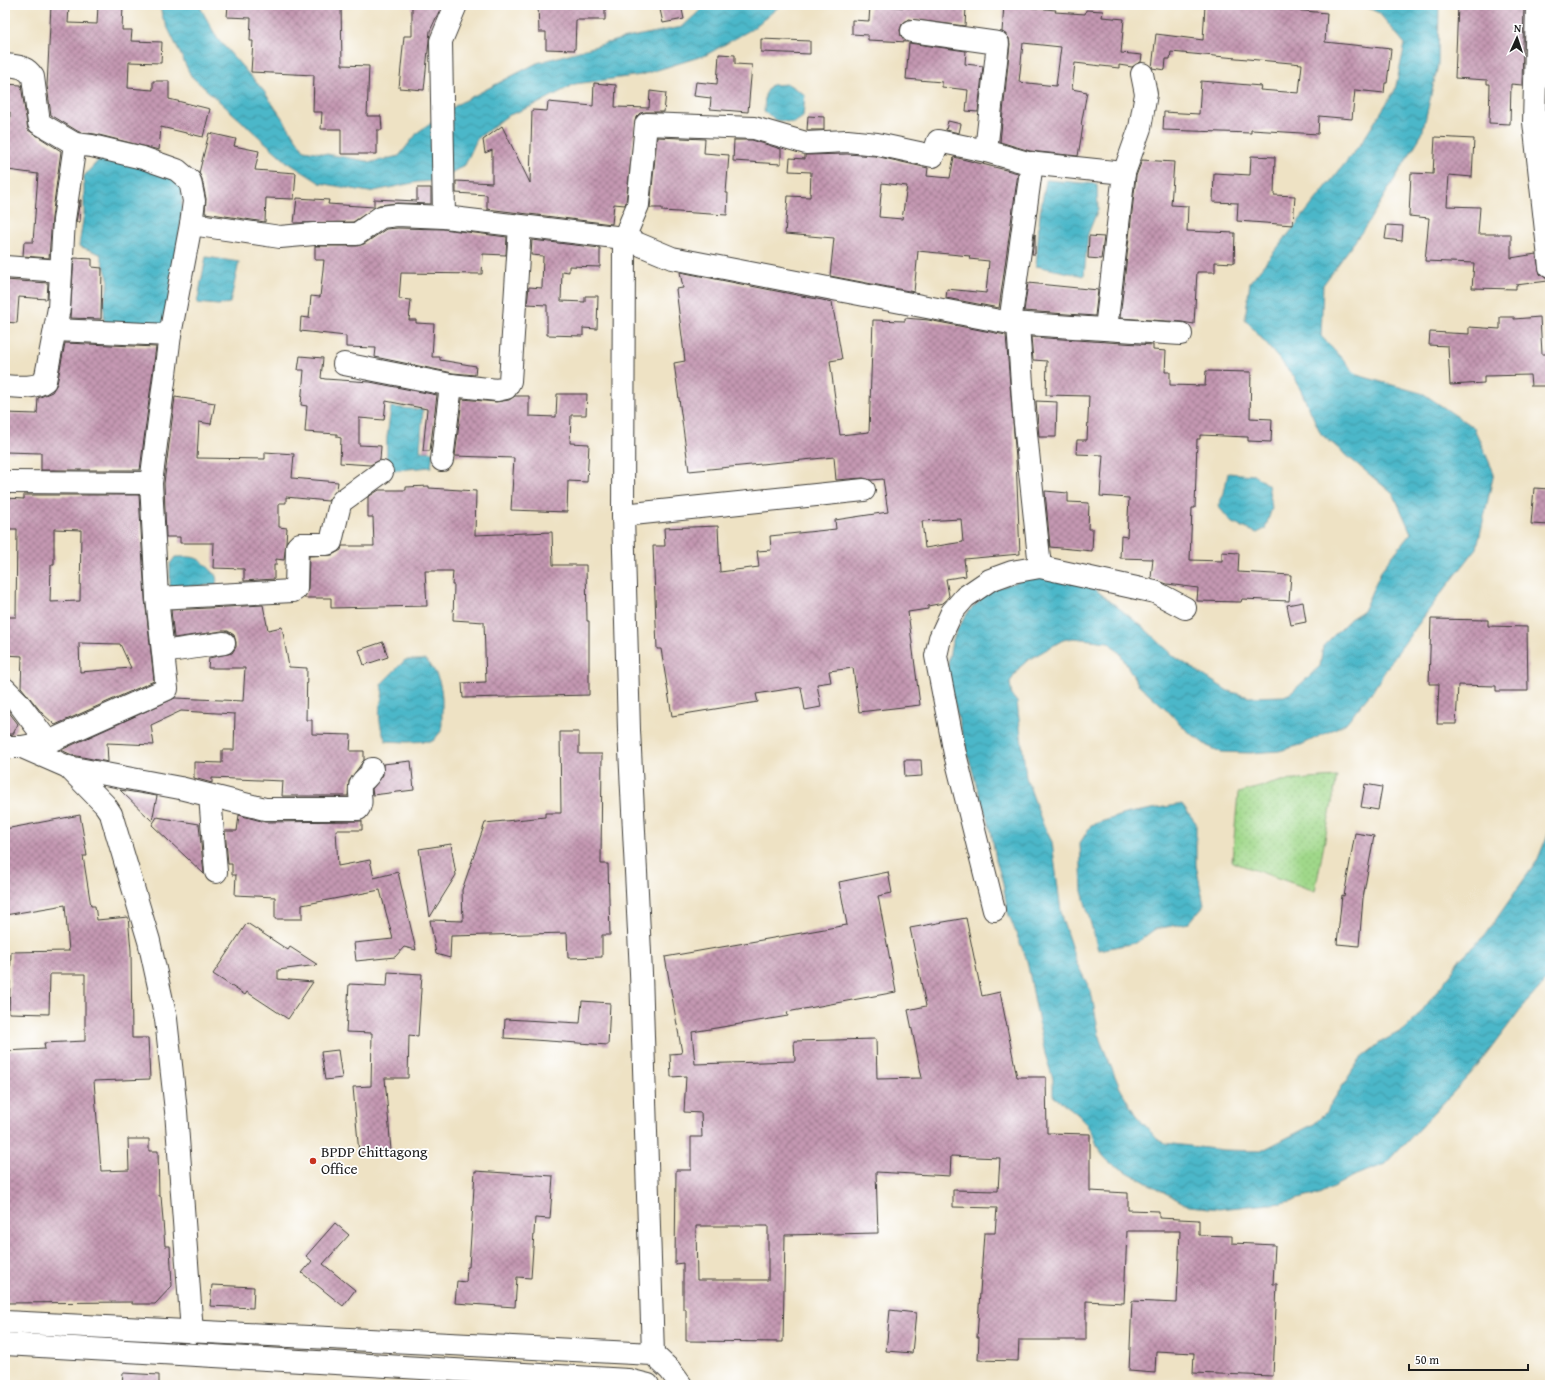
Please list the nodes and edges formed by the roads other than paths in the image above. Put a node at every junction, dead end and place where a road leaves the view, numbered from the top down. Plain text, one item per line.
1 (456, 5) edge
2 (1537, 5) edge
3 (912, 31) dead end
4 (5, 65) edge
5 (1142, 74) dead end
6 (75, 144) junction
7 (986, 151) junction
8 (1032, 163) junction
9 (1124, 172) junction
10 (444, 217) junction
11 (192, 224) junction
12 (520, 226) junction
13 (624, 238) junction
14 (5, 267) edge
15 (1550, 267) edge
16 (61, 270) junction
17 (1014, 323) junction
18 (1106, 329) junction
19 (55, 330) junction
20 (1181, 334) dead end
21 (170, 335) junction
22 (344, 364) dead end
23 (451, 385) junction
24 (5, 386) edge
25 (442, 460) dead end
26 (382, 472) dead end
27 (10, 482) dead end
28 (151, 483) junction
29 (864, 490) dead end
30 (623, 515) junction
31 (1040, 567) junction
32 (157, 598) junction
33 (1185, 608) dead end
34 (224, 643) dead end
35 (163, 652) junction
36 (5, 689) edge
37 (48, 742) junction
38 (14, 747) edge
39 (68, 767) junction
40 (372, 769) dead end
41 (210, 796) junction
42 (216, 872) dead end
43 (994, 910) dead end
44 (5, 1322) edge
45 (192, 1332) junction
46 (5, 1344) edge
47 (653, 1354) junction
48 (648, 1385) edge
49 (681, 1385) edge

1 - 10 street
2 - 15 street
3 - 7 street
4 - 6 street
5 - 9 street
6 - 11 street
6 - 16 street
7 - 8 street
7 - 13 street
8 - 9 street
8 - 17 street
9 - 18 street
10 - 11 street
10 - 12 street
11 - 21 street
12 - 13 street
12 - 23 street
13 - 17 street
13 - 30 street
14 - 16 street
16 - 19 street
17 - 18 street
17 - 31 street
18 - 20 street
19 - 21 street
19 - 24 street
21 - 28 street
22 - 23 street
23 - 25 street
26 - 32 street
27 - 28 street
28 - 32 street
29 - 30 street
30 - 47 street
31 - 33 street
31 - 43 street
32 - 35 street
34 - 35 street
35 - 37 street
36 - 37 street
37 - 38 street
38 - 39 street
39 - 41 street
39 - 45 street
40 - 41 street
41 - 42 street
44 - 45 street
45 - 47 street
46 - 48 street
47 - 49 street

